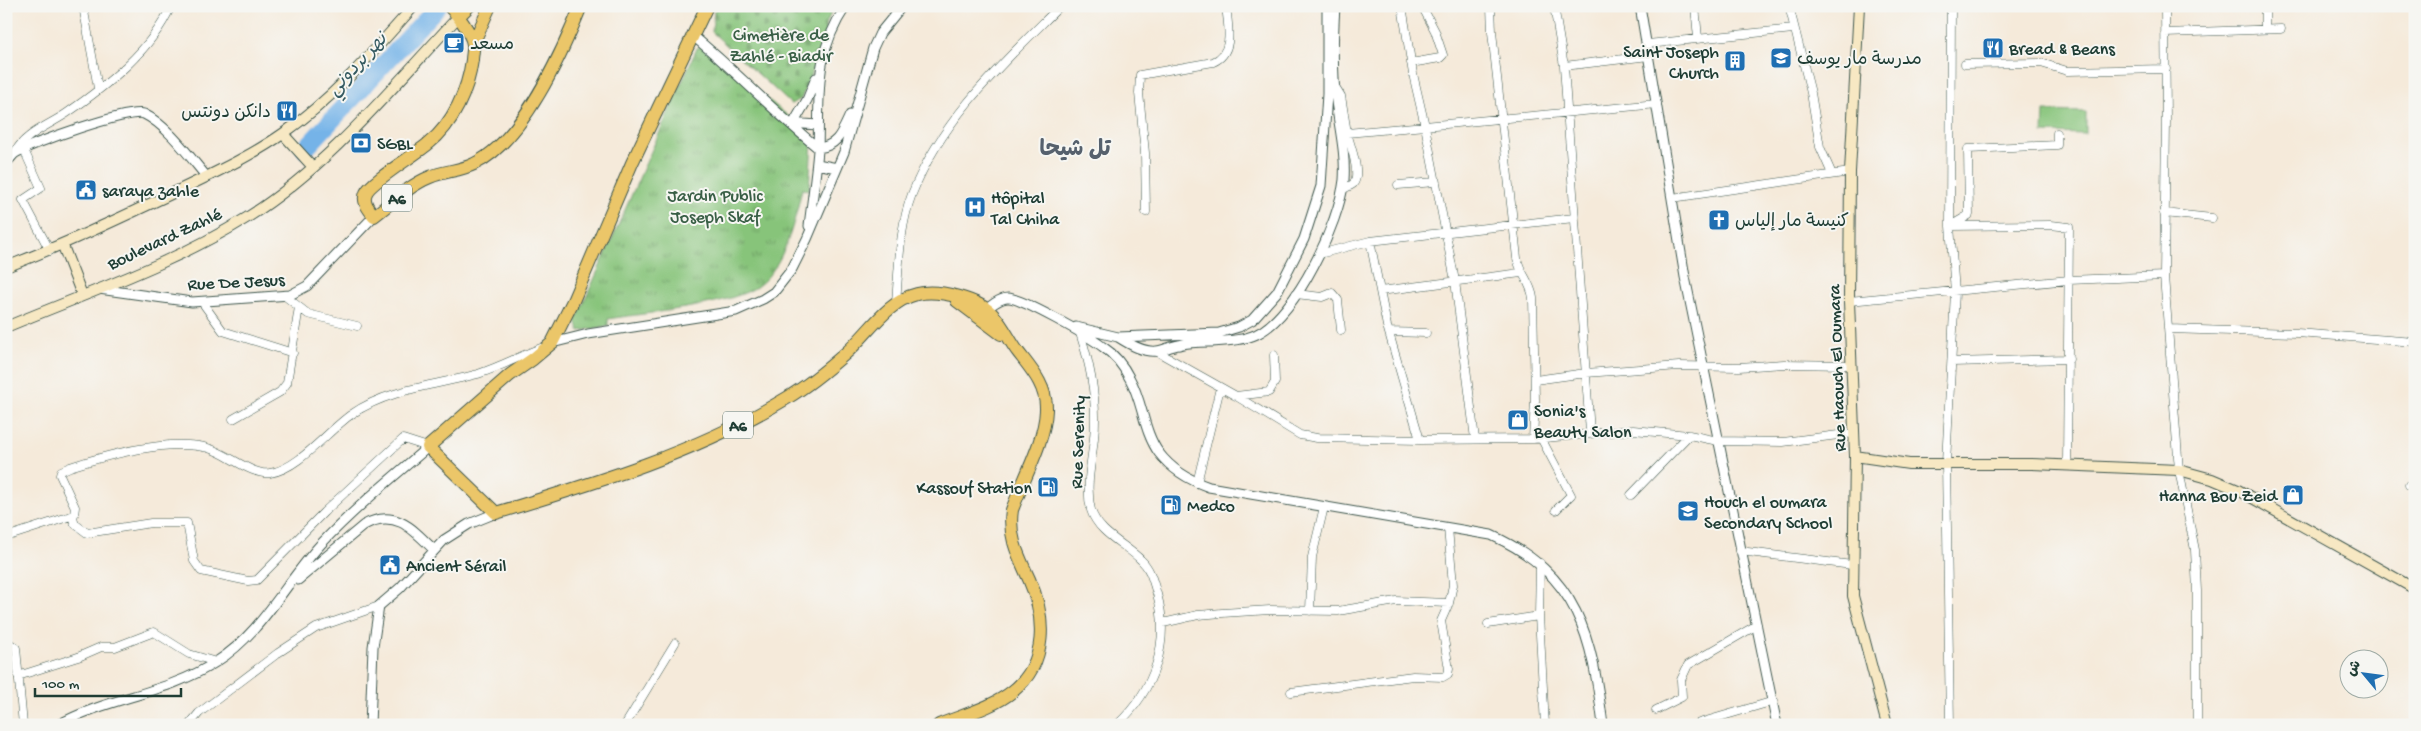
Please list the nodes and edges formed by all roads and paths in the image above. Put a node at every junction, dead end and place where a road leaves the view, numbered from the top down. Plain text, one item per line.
1 (83, 6) edge
2 (171, 6) edge
3 (414, 6) edge
4 (469, 6) edge
5 (490, 6) edge
6 (581, 6) edge
7 (707, 6) edge
8 (846, 6) edge
9 (902, 6) edge
10 (1060, 6) edge
11 (1226, 6) edge
12 (1402, 6) edge
13 (1422, 6) edge
14 (1491, 6) edge
15 (1554, 6) edge
16 (1640, 6) edge
17 (1695, 6) edge
18 (1789, 6) edge
19 (1859, 6) edge
20 (1951, 6) edge
21 (2165, 6) edge
22 (2265, 6) edge
23 (1332, 8) edge
24 (453, 11) edge
25 (1793, 29) junction
26 (2265, 29) junction
27 (2281, 29) dead end
28 (2165, 32) junction
29 (692, 35) junction
30 (1698, 38) junction
31 (473, 44) junction
32 (1648, 44) junction
33 (1650, 56) junction
34 (1411, 63) junction
35 (1965, 64) dead end
36 (1564, 66) junction
37 (2166, 69) junction
38 (819, 71) junction
39 (864, 82) junction
40 (98, 88) junction
41 (1336, 88) junction
42 (1657, 104) junction
43 (1567, 114) junction
44 (1501, 119) junction
45 (790, 123) junction
46 (818, 125) junction
47 (1425, 126) junction
48 (1347, 133) junction
49 (2057, 133) dead end
50 (283, 134) junction
51 (818, 148) junction
52 (24, 150) junction
53 (14, 155) junction
54 (6, 162) edge
55 (817, 164) junction
56 (313, 167) junction
57 (837, 168) junction
58 (1850, 172) junction
59 (1832, 174) junction
60 (206, 176) junction
61 (1435, 182) junction
62 (1398, 185) dead end
63 (1342, 190) junction
64 (1672, 198) junction
65 (1146, 212) dead end
66 (2164, 213) junction
67 (374, 216) junction
68 (1574, 218) junction
69 (2212, 218) dead end
70 (1513, 226) junction
71 (1950, 226) junction
72 (1447, 232) junction
73 (807, 239) junction
74 (1370, 241) junction
75 (63, 246) junction
76 (50, 251) junction
77 (1319, 254) junction
78 (6, 267) edge
79 (1521, 273) junction
80 (2164, 276) junction
81 (2069, 280) junction
82 (1456, 281) junction
83 (98, 289) junction
84 (1380, 291) junction
85 (1277, 292) junction
86 (1954, 292) junction
87 (1296, 294) junction
88 (82, 295) junction
89 (285, 296) junction
90 (1849, 301) junction
91 (202, 302) junction
92 (896, 303) junction
93 (1290, 304) junction
94 (299, 307) junction
95 (987, 316) junction
96 (1252, 320) junction
97 (357, 326) dead end
98 (1070, 326) junction
99 (6, 327) edge
100 (2169, 329) junction
101 (1341, 330) dead end
102 (1388, 332) junction
103 (1080, 333) junction
104 (1258, 334) junction
105 (1426, 334) dead end
106 (1118, 337) junction
107 (2415, 342) edge
108 (552, 343) junction
109 (1156, 351) junction
110 (293, 353) junction
111 (1274, 355) dead end
112 (2069, 359) junction
113 (1952, 362) junction
114 (1851, 365) junction
115 (1702, 367) junction
116 (1586, 373) junction
117 (1535, 380) junction
118 (1220, 388) junction
119 (1236, 396) junction
120 (233, 419) dead end
121 (1590, 432) junction
122 (1854, 433) junction
123 (1689, 435) junction
124 (1537, 438) junction
125 (1420, 440) junction
126 (1476, 440) junction
127 (1718, 442) junction
128 (428, 447) junction
129 (1855, 456) junction
130 (1946, 463) junction
131 (2067, 466) junction
132 (2179, 470) junction
133 (1197, 483) junction
134 (1631, 495) dead end
135 (1324, 507) junction
136 (1556, 510) dead end
137 (496, 513) junction
138 (72, 516) junction
139 (1448, 528) junction
140 (6, 537) edge
141 (434, 550) junction
142 (1740, 551) junction
143 (1540, 563) junction
144 (1852, 565) junction
145 (290, 586) junction
146 (2415, 589) edge
147 (1449, 604) junction
148 (379, 606) junction
149 (1310, 611) junction
150 (1539, 616) junction
151 (1163, 623) junction
152 (1488, 624) dead end
153 (1757, 625) junction
154 (6, 641) edge
155 (676, 643) dead end
156 (216, 662) junction
157 (18, 676) junction
158 (1291, 692) dead end
159 (1774, 701) junction
160 (1656, 710) dead end
161 (1699, 723) dead end
162 (23, 725) edge
163 (58, 725) edge
164 (189, 725) edge
165 (370, 725) edge
166 (625, 725) edge
167 (940, 725) edge
168 (1118, 725) edge
169 (1545, 725) edge
170 (1603, 725) edge
171 (1777, 725) edge
172 (1887, 725) edge
173 (1950, 725) edge
174 (2197, 725) edge

1 - 40 street
2 - 40 street
3 - 50 main road, Boulevard Zahlé
4 - 24 highway, Boulevard Zahlé
5 - 31 highway, A6
6 - 67 highway, A6
7 - 29 highway
8 - 38 street
9 - 39 street
10 - 92 street
11 - 65 street
12 - 34 street
13 - 34 street
14 - 44 street
15 - 36 street
16 - 32 street
17 - 30 street
18 - 25 street
19 - 58 main road, Rue Haouch El Oumara
20 - 71 street
21 - 28 street
22 - 26 street
23 - 41 street
23 - 85 street
24 - 31 highway
24 - 56 main road, Boulevard Zahlé
25 - 30 street
25 - 59 street
26 - 27 street
26 - 28 street
28 - 37 street
29 - 45 street
29 - 108 highway
30 - 32 street
31 - 67 highway, A6
32 - 33 street
33 - 36 street
33 - 42 street
34 - 47 street
35 - 37 street
36 - 43 street
37 - 66 street
38 - 45 street
38 - 46 street
39 - 51 street
39 - 57 street
40 - 53 street
41 - 48 street
41 - 63 street
42 - 43 street
42 - 64 street
43 - 44 street
43 - 68 street
44 - 47 street
44 - 70 street
45 - 46 street
45 - 51 street
46 - 51 street
47 - 48 street
47 - 61 street
48 - 63 street
49 - 71 street
50 - 56 main road
50 - 60 main road, Boulevard Zahlé
51 - 55 street
52 - 53 street
52 - 60 street
52 - 76 street
53 - 54 street
55 - 57 street
55 - 73 street
56 - 83 main road, Boulevard Zahlé
57 - 73 street
58 - 59 street
58 - 90 main road, Rue Haouch El Oumara
59 - 64 street
60 - 75 main road, Boulevard Zahlé
61 - 62 street
61 - 72 street
63 - 77 street
64 - 115 street
66 - 69 street
66 - 80 street
67 - 89 street, Rue De Jesus
68 - 70 street
68 - 116 street
70 - 72 street
70 - 79 street
71 - 81 street
71 - 86 street
72 - 74 street
72 - 82 street
73 - 108 street
74 - 77 street
74 - 84 street
75 - 76 main road, Boulevard Zahlé
75 - 88 main road
76 - 78 main road, Boulevard Zahlé
77 - 87 street
79 - 82 street
79 - 117 street
80 - 81 street
80 - 100 street
81 - 86 street
81 - 112 street
82 - 84 street
82 - 126 street
83 - 88 main road, Boulevard Zahlé
83 - 91 street, Rue De Jesus
84 - 102 street
85 - 93 street
85 - 96 street
86 - 90 street
86 - 113 street
87 - 93 street
87 - 101 street
88 - 99 main road, Boulevard Zahlé
89 - 91 street, Rue De Jesus
89 - 94 street
90 - 114 main road, Rue Haouch El Oumara
91 - 110 street
92 - 95 highway, A6
92 - 137 highway, A6
93 - 104 street
94 - 97 street
94 - 110 street
95 - 98 street
95 - 167 highway, A6
96 - 104 street
96 - 106 street
98 - 103 street
98 - 106 street
100 - 107 street
100 - 132 street
102 - 105 street
102 - 125 street
103 - 133 street
103 - 151 street, Rue Serenity
104 - 109 street
106 - 109 street
108 - 128 highway
108 - 138 street
109 - 118 street
110 - 120 street
111 - 119 street
112 - 113 street
112 - 131 street
113 - 130 street
114 - 115 street
114 - 122 main road, Rue Haouch El Oumara
115 - 116 street
115 - 127 street
116 - 117 street
116 - 121 street
117 - 124 street
118 - 119 street
118 - 133 street
119 - 125 street
121 - 123 street
121 - 124 street
122 - 127 street
122 - 129 main road, Rue Haouch El Oumara
123 - 127 street
123 - 134 street
124 - 126 street
124 - 136 street
125 - 126 street
127 - 142 street
128 - 137 highway
128 - 138 street
128 - 145 street
129 - 130 main road
129 - 144 main road, Rue Haouch El Oumara
130 - 131 main road
130 - 173 street
131 - 132 main road
132 - 146 main road
132 - 174 street
133 - 135 street
135 - 139 street
135 - 149 street
137 - 141 street
138 - 140 street
139 - 143 street
139 - 147 street
141 - 145 street
141 - 148 street
142 - 144 street
142 - 153 street
143 - 150 street
143 - 170 street
144 - 172 main road, Rue Haouch El Oumara
145 - 156 street
147 - 149 street
147 - 158 street
148 - 164 street
148 - 165 street
149 - 151 street
150 - 152 street
150 - 169 street
151 - 168 street, Rue Serenity
153 - 159 street
153 - 160 street
154 - 157 street
155 - 166 street
156 - 157 street
156 - 163 street
157 - 162 street
159 - 161 street
159 - 171 street

